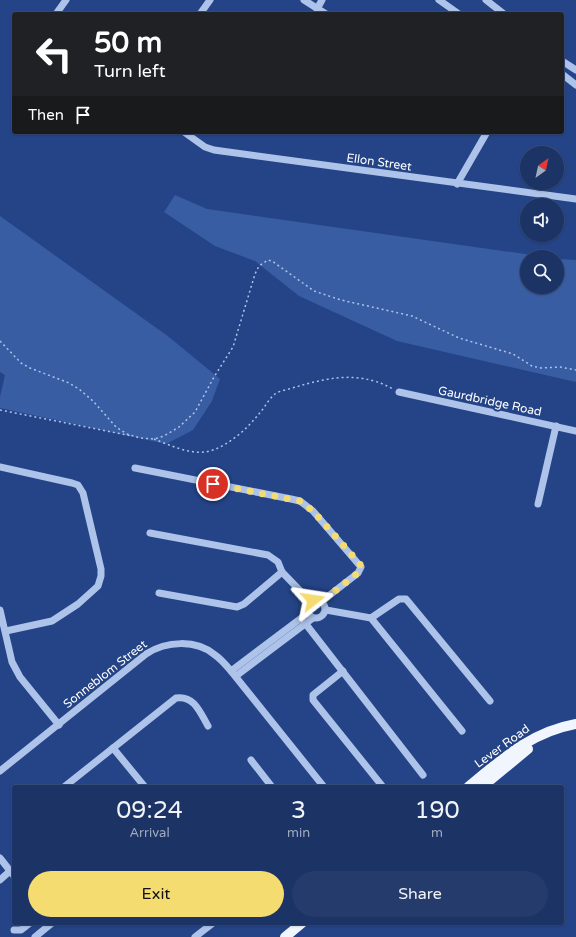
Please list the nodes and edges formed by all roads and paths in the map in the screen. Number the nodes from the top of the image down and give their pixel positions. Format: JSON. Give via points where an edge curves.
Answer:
{"nodes":[{"id":1,"x":66,"y":0,"type":"edge"},
{"id":2,"x":210,"y":0,"type":"edge"},
{"id":3,"x":304,"y":0,"type":"edge"},
{"id":4,"x":322,"y":0,"type":"edge"},
{"id":5,"x":439,"y":0,"type":"edge"},
{"id":6,"x":486,"y":0,"type":"edge"},
{"id":7,"x":317,"y":9,"type":"junction"},
{"id":8,"x":57,"y":12,"type":"edge"},
{"id":9,"x":201,"y":12,"type":"edge"},
{"id":10,"x":322,"y":12,"type":"edge"},
{"id":11,"x":456,"y":12,"type":"edge"},
{"id":12,"x":501,"y":12,"type":"edge"},
{"id":13,"x":564,"y":62,"type":"edge"},
{"id":14,"x":576,"y":70,"type":"edge"},
{"id":15,"x":564,"y":75,"type":"edge"},
{"id":16,"x":576,"y":84,"type":"edge"},
{"id":17,"x":187,"y":134,"type":"edge"},
{"id":18,"x":486,"y":134,"type":"edge"},
{"id":19,"x":457,"y":184,"type":"junction"},
{"id":20,"x":576,"y":199,"type":"edge"},
{"id":21,"x":0,"y":341,"type":"edge"},
{"id":22,"x":576,"y":370,"type":"edge"},
{"id":23,"x":399,"y":392,"type":"joint"},
{"id":24,"x":0,"y":410,"type":"edge"},
{"id":25,"x":556,"y":426,"type":"junction"},
{"id":26,"x":576,"y":431,"type":"edge"},
{"id":27,"x":140,"y":438,"type":"junction"},
{"id":28,"x":154,"y":439,"type":"junction"},
{"id":29,"x":0,"y":467,"type":"edge"},
{"id":30,"x":135,"y":468,"type":"dead end"},
{"id":31,"x":538,"y":504,"type":"dead end"},
{"id":32,"x":150,"y":533,"type":"dead end"},
{"id":33,"x":282,"y":572,"type":"junction"},
{"id":34,"x":158,"y":593,"type":"dead end"},
{"id":35,"x":310,"y":601,"type":"junction"},
{"id":36,"x":322,"y":601,"type":"junction"},
{"id":37,"x":0,"y":610,"type":"edge"},
{"id":38,"x":326,"y":610,"type":"junction"},
{"id":39,"x":311,"y":616,"type":"junction"},
{"id":40,"x":371,"y":618,"type":"junction"},
{"id":41,"x":305,"y":623,"type":"junction"},
{"id":42,"x":6,"y":631,"type":"junction"},
{"id":43,"x":261,"y":653,"type":"junction"},
{"id":44,"x":343,"y":671,"type":"junction"},
{"id":45,"x":233,"y":673,"type":"junction"},
{"id":46,"x":490,"y":701,"type":"dead end"},
{"id":47,"x":576,"y":724,"type":"edge"},
{"id":48,"x":59,"y":725,"type":"junction"},
{"id":49,"x":208,"y":726,"type":"dead end"},
{"id":50,"x":576,"y":730,"type":"edge"},
{"id":51,"x":462,"y":731,"type":"dead end"},
{"id":52,"x":113,"y":748,"type":"junction"},
{"id":53,"x":251,"y":760,"type":"dead end"},
{"id":54,"x":0,"y":771,"type":"edge"},
{"id":55,"x":423,"y":775,"type":"dead end"},
{"id":56,"x":67,"y":785,"type":"edge"},
{"id":57,"x":143,"y":785,"type":"edge"},
{"id":58,"x":270,"y":785,"type":"edge"},
{"id":59,"x":322,"y":785,"type":"edge"},
{"id":60,"x":381,"y":785,"type":"edge"},
{"id":61,"x":470,"y":785,"type":"edge"},
{"id":62,"x":484,"y":785,"type":"edge"},
{"id":63,"x":0,"y":858,"type":"edge"},
{"id":64,"x":12,"y":873,"type":"edge"},
{"id":65,"x":0,"y":880,"type":"edge"},
{"id":66,"x":27,"y":925,"type":"edge"},
{"id":67,"x":50,"y":925,"type":"edge"},
{"id":68,"x":210,"y":925,"type":"edge"},
{"id":69,"x":290,"y":925,"type":"edge"},
{"id":70,"x":300,"y":925,"type":"edge"},
{"id":71,"x":14,"y":930,"type":"dead end"},
{"id":72,"x":35,"y":937,"type":"edge"},
{"id":73,"x":195,"y":937,"type":"edge"},
{"id":74,"x":276,"y":937,"type":"edge"},
{"id":75,"x":285,"y":937,"type":"edge"}],
"edges":[{"from":1,"to":8,"type":"street"},
{"from":2,"to":9,"type":"street"},
{"from":3,"to":7,"type":"street"},
{"from":4,"to":7,"type":"street"},
{"from":5,"to":11,"type":"street"},
{"from":6,"to":12,"type":"street"},
{"from":7,"to":10,"type":"street"},
{"from":13,"to":14,"type":"street"},
{"from":15,"to":16,"type":"street"},
{"from":17,"to":19,"type":"street","name":"Ellon Street","via":[[214,150]]},
{"from":18,"to":19,"type":"street"},
{"from":19,"to":20,"type":"street","name":"Ellon Street"},
{"from":21,"to":27,"type":"path","via":[[21,363],[69,382],[93,401],[116,427]]},
{"from":22,"to":28,"type":"path","via":[[532,366],[513,354],[459,338],[412,316],[341,300],[314,291],[268,260],[259,266],[255,274],[233,347],[195,412],[179,427]]},
{"from":23,"to":25,"type":"street","name":"Gaurdbridge Road"},
{"from":23,"to":28,"type":"path","via":[[367,379],[331,377],[278,392],[237,435],[205,452],[192,451]]},
{"from":24,"to":27,"type":"path"},
{"from":25,"to":26,"type":"street","name":"Gaurdbridge Road"},
{"from":25,"to":31,"type":"street"},
{"from":27,"to":28,"type":"path"},
{"from":29,"to":42,"type":"street","via":[[66,481],[78,486],[83,493],[101,576],[94,591],[63,615],[52,621]]},
{"from":30,"to":36,"type":"street","via":[[305,504],[361,567],[358,573]]},
{"from":32,"to":33,"type":"street","via":[[264,553],[274,558]]},
{"from":33,"to":34,"type":"street","via":[[237,607]]},
{"from":33,"to":35,"type":"street"},
{"from":35,"to":36,"type":"street"},
{"from":35,"to":39,"type":"street","via":[[307,607]]},
{"from":36,"to":38,"type":"street"},
{"from":37,"to":42,"type":"street"},
{"from":38,"to":39,"type":"street","via":[[320,618]]},
{"from":38,"to":40,"type":"street"},
{"from":39,"to":41,"type":"street"},
{"from":39,"to":43,"type":"street"},
{"from":40,"to":46,"type":"street","via":[[399,599],[406,599]]},
{"from":40,"to":51,"type":"street"},
{"from":41,"to":43,"type":"street"},
{"from":41,"to":44,"type":"street"},
{"from":42,"to":48,"type":"street","via":[[16,670]]},
{"from":43,"to":45,"type":"street"},
{"from":44,"to":55,"type":"street"},
{"from":44,"to":60,"type":"street","via":[[313,695],[313,700]]},
{"from":45,"to":48,"type":"street","name":"Sonneblom Street","via":[[206,649],[188,644],[166,645],[146,654]]},
{"from":45,"to":59,"type":"street","name":"Sonneblom Street"},
{"from":47,"to":61,"type":"main road","name":"Lever Road","via":[[536,736],[507,755]]},
{"from":48,"to":54,"type":"street","name":"Sonneblom Street"},
{"from":49,"to":52,"type":"street","via":[[191,700],[176,698]]},
{"from":50,"to":62,"type":"main road","name":"Lever Road","via":[[550,736],[538,742]]},
{"from":52,"to":56,"type":"street"},
{"from":52,"to":57,"type":"street"},
{"from":53,"to":58,"type":"street"},
{"from":63,"to":64,"type":"street"},
{"from":64,"to":65,"type":"street"},
{"from":66,"to":71,"type":"street","via":[[21,930]]},
{"from":67,"to":72,"type":"street"},
{"from":68,"to":73,"type":"street"},
{"from":69,"to":74,"type":"main road"},
{"from":70,"to":75,"type":"main road"}]}
